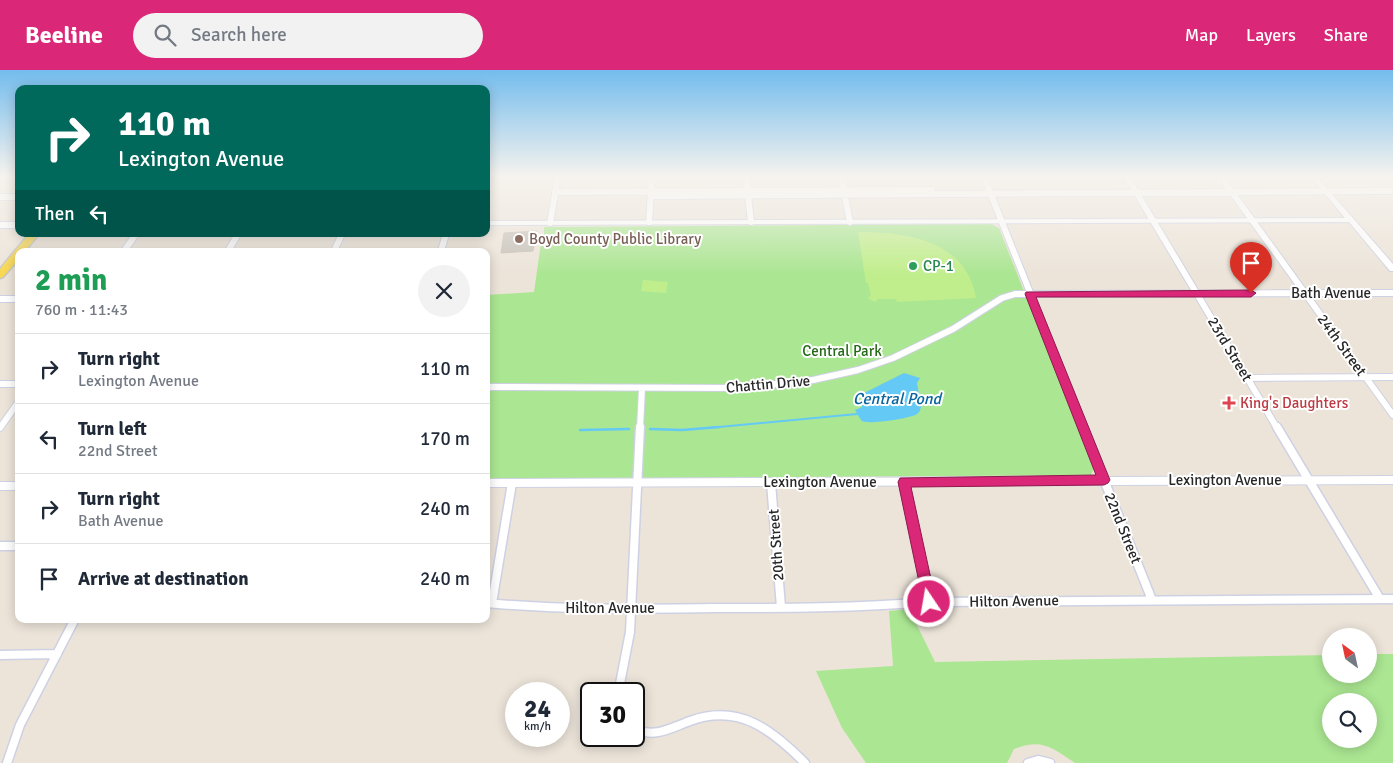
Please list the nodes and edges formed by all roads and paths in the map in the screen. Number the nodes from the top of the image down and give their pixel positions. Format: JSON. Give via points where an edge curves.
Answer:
{"nodes":[{"id":1,"x":553,"y":209,"type":"edge"},
{"id":2,"x":650,"y":209,"type":"edge"},
{"id":3,"x":750,"y":209,"type":"edge"},
{"id":4,"x":847,"y":209,"type":"edge"},
{"id":5,"x":997,"y":209,"type":"edge"},
{"id":6,"x":1147,"y":209,"type":"edge"},
{"id":7,"x":1244,"y":209,"type":"edge"},
{"id":8,"x":1343,"y":209,"type":"edge"},
{"id":9,"x":1252,"y":220,"type":"junction"},
{"id":10,"x":1352,"y":220,"type":"junction"},
{"id":11,"x":1154,"y":221,"type":"junction"},
{"id":12,"x":650,"y":222,"type":"junction"},
{"id":13,"x":751,"y":222,"type":"junction"},
{"id":14,"x":850,"y":222,"type":"junction"},
{"id":15,"x":1001,"y":222,"type":"junction"},
{"id":16,"x":490,"y":223,"type":"edge"},
{"id":17,"x":550,"y":223,"type":"junction"},
{"id":18,"x":0,"y":225,"type":"edge"},
{"id":19,"x":15,"y":225,"type":"edge"},
{"id":20,"x":32,"y":237,"type":"edge"},
{"id":21,"x":134,"y":237,"type":"edge"},
{"id":22,"x":236,"y":237,"type":"edge"},
{"id":23,"x":22,"y":248,"type":"edge"},
{"id":24,"x":126,"y":248,"type":"edge"},
{"id":25,"x":230,"y":248,"type":"edge"},
{"id":26,"x":15,"y":257,"type":"edge"},
{"id":27,"x":1393,"y":269,"type":"edge"},
{"id":28,"x":0,"y":275,"type":"edge"},
{"id":29,"x":1196,"y":293,"type":"junction"},
{"id":30,"x":1305,"y":293,"type":"junction"},
{"id":31,"x":1393,"y":293,"type":"edge"},
{"id":32,"x":1030,"y":294,"type":"junction"},
{"id":33,"x":15,"y":298,"type":"edge"},
{"id":34,"x":0,"y":299,"type":"edge"},
{"id":35,"x":1393,"y":377,"type":"edge"},
{"id":36,"x":1247,"y":378,"type":"junction"},
{"id":37,"x":1366,"y":378,"type":"junction"},
{"id":38,"x":0,"y":384,"type":"edge"},
{"id":39,"x":15,"y":384,"type":"edge"},
{"id":40,"x":490,"y":386,"type":"edge"},
{"id":41,"x":642,"y":388,"type":"junction"},
{"id":42,"x":15,"y":407,"type":"edge"},
{"id":43,"x":1393,"y":415,"type":"edge"},
{"id":44,"x":0,"y":428,"type":"edge"},
{"id":45,"x":1104,"y":480,"type":"junction"},
{"id":46,"x":1308,"y":480,"type":"junction"},
{"id":47,"x":1393,"y":480,"type":"edge"},
{"id":48,"x":904,"y":482,"type":"junction"},
{"id":49,"x":490,"y":483,"type":"edge"},
{"id":50,"x":512,"y":483,"type":"junction"},
{"id":51,"x":638,"y":483,"type":"junction"},
{"id":52,"x":771,"y":483,"type":"junction"},
{"id":53,"x":0,"y":486,"type":"edge"},
{"id":54,"x":15,"y":486,"type":"edge"},
{"id":55,"x":0,"y":546,"type":"edge"},
{"id":56,"x":15,"y":546,"type":"edge"},
{"id":57,"x":490,"y":598,"type":"edge"},
{"id":58,"x":1380,"y":599,"type":"junction"},
{"id":59,"x":1393,"y":599,"type":"edge"},
{"id":60,"x":1152,"y":600,"type":"junction"},
{"id":61,"x":929,"y":602,"type":"junction"},
{"id":62,"x":490,"y":603,"type":"edge"},
{"id":63,"x":781,"y":607,"type":"junction"},
{"id":64,"x":631,"y":609,"type":"junction"},
{"id":65,"x":73,"y":623,"type":"edge"},
{"id":66,"x":57,"y":654,"type":"junction"},
{"id":67,"x":0,"y":655,"type":"edge"},
{"id":68,"x":620,"y":682,"type":"edge"},
{"id":69,"x":645,"y":733,"type":"edge"},
{"id":70,"x":7,"y":763,"type":"edge"},
{"id":71,"x":805,"y":763,"type":"edge"},
{"id":72,"x":1028,"y":763,"type":"edge"},
{"id":73,"x":1050,"y":763,"type":"edge"}],
"edges":[{"from":1,"to":17,"type":"street"},
{"from":2,"to":12,"type":"street"},
{"from":3,"to":13,"type":"street"},
{"from":4,"to":14,"type":"street"},
{"from":5,"to":15,"type":"street","name":"22nd Street"},
{"from":6,"to":11,"type":"street","name":"23rd Street"},
{"from":7,"to":9,"type":"street","name":"24th Street"},
{"from":8,"to":10,"type":"street"},
{"from":9,"to":10,"type":"street"},
{"from":9,"to":11,"type":"street"},
{"from":9,"to":30,"type":"street","name":"24th Street"},
{"from":10,"to":27,"type":"street"},
{"from":11,"to":15,"type":"street"},
{"from":11,"to":29,"type":"street","name":"23rd Street"},
{"from":12,"to":13,"type":"street"},
{"from":12,"to":17,"type":"street"},
{"from":13,"to":14,"type":"street"},
{"from":14,"to":15,"type":"street"},
{"from":15,"to":32,"type":"street","name":"22nd Street"},
{"from":16,"to":17,"type":"street"},
{"from":18,"to":19,"type":"main road"},
{"from":20,"to":23,"type":"main road"},
{"from":21,"to":24,"type":"street"},
{"from":22,"to":25,"type":"street"},
{"from":26,"to":28,"type":"main road"},
{"from":29,"to":30,"type":"street","name":"Bath Avenue"},
{"from":29,"to":32,"type":"street","name":"Bath Avenue"},
{"from":29,"to":36,"type":"street","name":"23rd Street"},
{"from":30,"to":31,"type":"street","name":"Bath Avenue"},
{"from":30,"to":37,"type":"street","name":"24th Street"},
{"from":32,"to":41,"type":"street","name":"Chattin Drive","via":[[1006,296],[912,349],[844,374],[760,386]]},
{"from":32,"to":45,"type":"street","name":"22nd Street"},
{"from":33,"to":34,"type":"street"},
{"from":35,"to":37,"type":"street"},
{"from":36,"to":37,"type":"street"},
{"from":36,"to":46,"type":"street","name":"23rd Street"},
{"from":37,"to":43,"type":"street","name":"24th Street"},
{"from":38,"to":39,"type":"street"},
{"from":40,"to":41,"type":"street","name":"Chattin Drive"},
{"from":41,"to":51,"type":"street"},
{"from":42,"to":44,"type":"street"},
{"from":45,"to":46,"type":"street","name":"Lexington Avenue"},
{"from":45,"to":48,"type":"street","name":"Lexington Avenue"},
{"from":45,"to":60,"type":"street","name":"22nd Street"},
{"from":46,"to":47,"type":"street","name":"Lexington Avenue"},
{"from":46,"to":58,"type":"street","name":"23rd Street"},
{"from":48,"to":52,"type":"street","name":"Lexington Avenue"},
{"from":48,"to":61,"type":"street"},
{"from":49,"to":50,"type":"street","name":"Lexington Avenue"},
{"from":50,"to":51,"type":"street","name":"Lexington Avenue"},
{"from":50,"to":57,"type":"street"},
{"from":51,"to":52,"type":"street","name":"Lexington Avenue"},
{"from":51,"to":64,"type":"street"},
{"from":52,"to":63,"type":"street","name":"20th Street"},
{"from":53,"to":54,"type":"street"},
{"from":55,"to":56,"type":"street"},
{"from":58,"to":59,"type":"street","name":"Hilton Avenue"},
{"from":58,"to":60,"type":"street","name":"Hilton Avenue"},
{"from":60,"to":61,"type":"street","name":"Hilton Avenue"},
{"from":61,"to":63,"type":"street","name":"Hilton Avenue","via":[[870,607]]},
{"from":62,"to":64,"type":"street","name":"Hilton Avenue","via":[[536,608]]},
{"from":63,"to":64,"type":"street","name":"Hilton Avenue"},
{"from":64,"to":68,"type":"street"},
{"from":65,"to":66,"type":"street"},
{"from":66,"to":67,"type":"street"},
{"from":66,"to":70,"type":"street","via":[[20,726]]},
{"from":69,"to":71,"type":"street","via":[[661,733],[710,715],[741,716],[767,729]]},
{"from":72,"to":73,"type":"street","via":[[1038,760]]}]}
